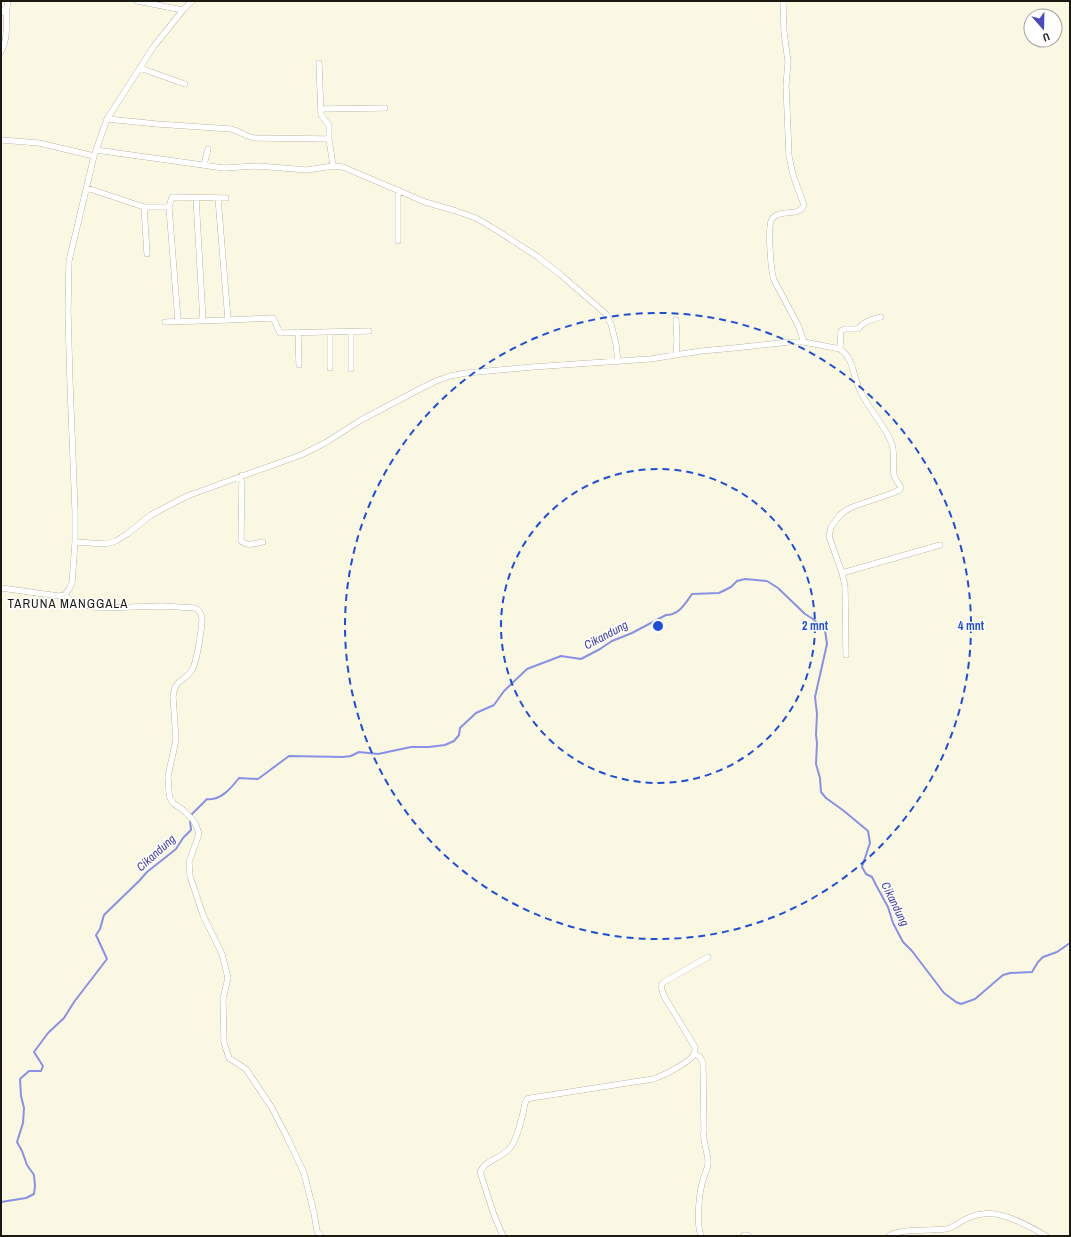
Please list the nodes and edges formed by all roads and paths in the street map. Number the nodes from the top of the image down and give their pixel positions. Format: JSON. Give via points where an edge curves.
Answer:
{"nodes":[{"id":1,"x":8,"y":1,"type":"edge"},
{"id":2,"x":137,"y":1,"type":"edge"},
{"id":3,"x":192,"y":1,"type":"edge"},
{"id":4,"x":783,"y":1,"type":"edge"},
{"id":5,"x":7,"y":8,"type":"junction"},
{"id":6,"x":183,"y":10,"type":"junction"},
{"id":7,"x":1,"y":13,"type":"edge"},
{"id":8,"x":1,"y":52,"type":"edge"},
{"id":9,"x":320,"y":63,"type":"dead end"},
{"id":10,"x":140,"y":68,"type":"junction"},
{"id":11,"x":185,"y":84,"type":"dead end"},
{"id":12,"x":385,"y":108,"type":"dead end"},
{"id":13,"x":321,"y":109,"type":"junction"},
{"id":14,"x":107,"y":119,"type":"junction"},
{"id":15,"x":329,"y":139,"type":"junction"},
{"id":16,"x":1,"y":140,"type":"edge"},
{"id":17,"x":208,"y":149,"type":"dead end"},
{"id":18,"x":95,"y":153,"type":"junction"},
{"id":19,"x":204,"y":164,"type":"junction"},
{"id":20,"x":333,"y":166,"type":"junction"},
{"id":21,"x":87,"y":188,"type":"junction"},
{"id":22,"x":398,"y":190,"type":"junction"},
{"id":23,"x":196,"y":198,"type":"junction"},
{"id":24,"x":218,"y":198,"type":"junction"},
{"id":25,"x":226,"y":198,"type":"dead end"},
{"id":26,"x":144,"y":207,"type":"junction"},
{"id":27,"x":169,"y":207,"type":"junction"},
{"id":28,"x":398,"y":241,"type":"dead end"},
{"id":29,"x":147,"y":254,"type":"dead end"},
{"id":30,"x":881,"y":316,"type":"dead end"},
{"id":31,"x":228,"y":320,"type":"junction"},
{"id":32,"x":676,"y":320,"type":"dead end"},
{"id":33,"x":178,"y":321,"type":"junction"},
{"id":34,"x":203,"y":321,"type":"junction"},
{"id":35,"x":165,"y":322,"type":"dead end"},
{"id":36,"x":369,"y":331,"type":"dead end"},
{"id":37,"x":298,"y":332,"type":"junction"},
{"id":38,"x":330,"y":332,"type":"junction"},
{"id":39,"x":351,"y":332,"type":"junction"},
{"id":40,"x":804,"y":342,"type":"junction"},
{"id":41,"x":840,"y":349,"type":"junction"},
{"id":42,"x":676,"y":355,"type":"junction"},
{"id":43,"x":618,"y":362,"type":"junction"},
{"id":44,"x":299,"y":365,"type":"dead end"},
{"id":45,"x":330,"y":368,"type":"dead end"},
{"id":46,"x":351,"y":369,"type":"dead end"},
{"id":47,"x":242,"y":475,"type":"junction"},
{"id":48,"x":75,"y":542,"type":"junction"},
{"id":49,"x":263,"y":542,"type":"dead end"},
{"id":50,"x":940,"y":545,"type":"dead end"},
{"id":51,"x":842,"y":573,"type":"junction"},
{"id":52,"x":1,"y":588,"type":"edge"},
{"id":53,"x":65,"y":594,"type":"junction"},
{"id":54,"x":846,"y":655,"type":"dead end"},
{"id":55,"x":708,"y":957,"type":"dead end"},
{"id":56,"x":694,"y":1053,"type":"junction"},
{"id":57,"x":320,"y":1236,"type":"edge"},
{"id":58,"x":503,"y":1236,"type":"edge"},
{"id":59,"x":701,"y":1236,"type":"edge"},
{"id":60,"x":743,"y":1236,"type":"edge"},
{"id":61,"x":749,"y":1236,"type":"edge"},
{"id":62,"x":889,"y":1236,"type":"edge"},
{"id":63,"x":1046,"y":1236,"type":"edge"}],
"edges":[{"from":1,"to":5,"type":"street"},
{"from":2,"to":6,"type":"street"},
{"from":3,"to":6,"type":"street"},
{"from":4,"to":40,"type":"street","via":[[788,62],[786,85],[789,156],[804,205],[799,211],[772,218],[769,230],[771,265],[772,276],[798,325]]},
{"from":5,"to":7,"type":"street"},
{"from":5,"to":8,"type":"street","via":[[6,34]]},
{"from":6,"to":10,"type":"street"},
{"from":9,"to":13,"type":"street"},
{"from":10,"to":11,"type":"street"},
{"from":10,"to":14,"type":"street"},
{"from":12,"to":13,"type":"street"},
{"from":13,"to":15,"type":"street","via":[[322,117],[329,125]]},
{"from":14,"to":15,"type":"street","via":[[231,129],[255,138]]},
{"from":14,"to":18,"type":"street"},
{"from":15,"to":20,"type":"street"},
{"from":16,"to":18,"type":"street","via":[[39,143]]},
{"from":17,"to":19,"type":"street"},
{"from":18,"to":19,"type":"street"},
{"from":18,"to":21,"type":"street"},
{"from":19,"to":20,"type":"street","via":[[224,168],[258,166],[307,170]]},
{"from":20,"to":22,"type":"street","via":[[343,166]]},
{"from":21,"to":26,"type":"street"},
{"from":21,"to":48,"type":"street","via":[[69,261],[68,311]]},
{"from":22,"to":28,"type":"street"},
{"from":22,"to":43,"type":"street","via":[[425,202],[476,218],[538,257],[609,319]]},
{"from":23,"to":24,"type":"street"},
{"from":23,"to":27,"type":"street","via":[[172,197]]},
{"from":23,"to":34,"type":"street"},
{"from":24,"to":25,"type":"street"},
{"from":24,"to":31,"type":"street"},
{"from":26,"to":27,"type":"street"},
{"from":26,"to":29,"type":"street"},
{"from":27,"to":33,"type":"street"},
{"from":30,"to":41,"type":"street","via":[[869,320],[858,328],[841,331]]},
{"from":31,"to":34,"type":"street"},
{"from":31,"to":37,"type":"street","via":[[273,318],[280,333]]},
{"from":32,"to":42,"type":"street"},
{"from":33,"to":34,"type":"street"},
{"from":33,"to":35,"type":"street"},
{"from":36,"to":39,"type":"street"},
{"from":37,"to":38,"type":"street"},
{"from":37,"to":44,"type":"street"},
{"from":38,"to":39,"type":"street"},
{"from":38,"to":45,"type":"street"},
{"from":39,"to":46,"type":"street"},
{"from":40,"to":41,"type":"street"},
{"from":40,"to":42,"type":"street"},
{"from":41,"to":51,"type":"street","via":[[848,357],[867,404],[888,435],[894,452],[894,478],[900,488],[893,493],[848,509],[831,526],[829,536]]},
{"from":42,"to":43,"type":"street"},
{"from":43,"to":47,"type":"street","via":[[532,367],[450,376],[361,420],[301,455]]},
{"from":47,"to":48,"type":"street","via":[[163,508],[116,541],[106,544]]},
{"from":47,"to":49,"type":"street","via":[[242,541],[248,545]]},
{"from":48,"to":53,"type":"street","via":[[72,583]]},
{"from":50,"to":51,"type":"street"},
{"from":51,"to":54,"type":"street"},
{"from":52,"to":53,"type":"street","via":[[59,596]]},
{"from":53,"to":57,"type":"street","via":[[77,603],[99,608],[196,608],[202,617],[195,665],[174,689],[176,740],[168,776],[169,792],[173,803],[193,820],[199,834],[189,862],[190,876],[203,915],[222,954],[228,978],[223,999],[226,1050],[229,1058],[246,1069],[272,1108],[288,1139],[304,1173]]},
{"from":55,"to":56,"type":"street","via":[[661,985],[664,996],[695,1047]]},
{"from":56,"to":58,"type":"street","via":[[693,1057],[679,1066],[653,1079],[528,1100],[514,1143],[509,1150],[482,1166],[480,1172]]},
{"from":56,"to":59,"type":"street","via":[[703,1063],[703,1140],[708,1163],[698,1206]]},
{"from":60,"to":61,"type":"street"},
{"from":62,"to":63,"type":"street","via":[[955,1226],[984,1213],[998,1214],[1027,1225]]}]}
